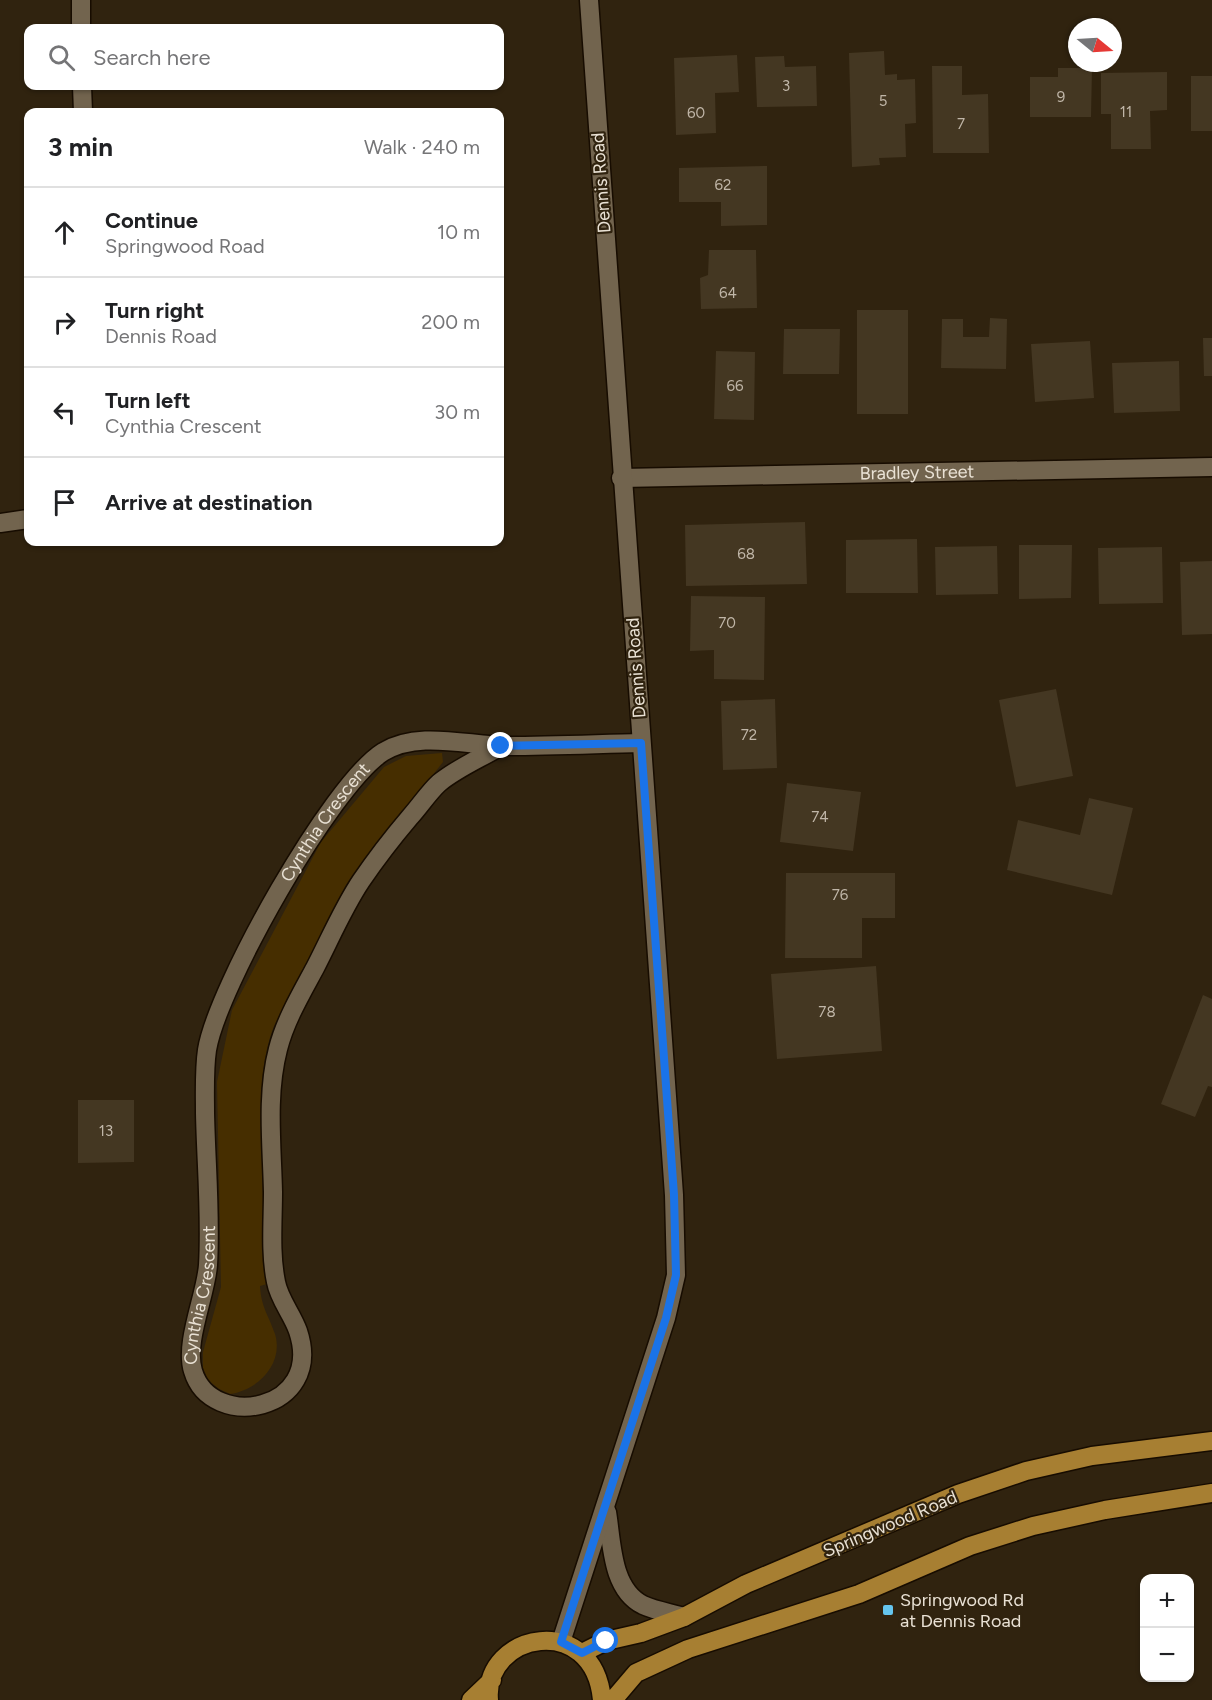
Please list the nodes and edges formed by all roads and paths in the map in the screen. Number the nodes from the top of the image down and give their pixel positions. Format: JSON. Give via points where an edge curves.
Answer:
{"nodes":[{"id":1,"x":81,"y":0,"type":"edge"},
{"id":2,"x":589,"y":0,"type":"edge"},
{"id":3,"x":81,"y":24,"type":"edge"},
{"id":4,"x":82,"y":90,"type":"edge"},
{"id":5,"x":82,"y":108,"type":"edge"},
{"id":6,"x":1212,"y":467,"type":"edge"},
{"id":7,"x":621,"y":478,"type":"junction"},
{"id":8,"x":24,"y":520,"type":"edge"},
{"id":9,"x":0,"y":523,"type":"edge"},
{"id":10,"x":641,"y":743,"type":"junction"},
{"id":11,"x":501,"y":746,"type":"junction"},
{"id":12,"x":1212,"y":1441,"type":"edge"},
{"id":13,"x":1212,"y":1493,"type":"edge"},
{"id":14,"x":607,"y":1507,"type":"junction"},
{"id":15,"x":684,"y":1617,"type":"junction"},
{"id":16,"x":561,"y":1642,"type":"junction"},
{"id":17,"x":582,"y":1653,"type":"junction"},
{"id":18,"x":492,"y":1680,"type":"junction"},
{"id":19,"x":471,"y":1700,"type":"edge"},
{"id":20,"x":489,"y":1700,"type":"edge"},
{"id":21,"x":602,"y":1700,"type":"edge"},
{"id":22,"x":613,"y":1700,"type":"edge"}],
"edges":[{"from":1,"to":3,"type":"street"},
{"from":2,"to":7,"type":"street","name":"Dennis Road"},
{"from":4,"to":5,"type":"street"},
{"from":6,"to":7,"type":"street","name":"Bradley Street"},
{"from":7,"to":10,"type":"street","name":"Dennis Road"},
{"from":8,"to":9,"type":"street"},
{"from":10,"to":11,"type":"street","name":"Cynthia Crescent"},
{"from":10,"to":14,"type":"street","name":"Dennis Road","via":[[674,1195],[676,1275]]},
{"from":11,"to":11,"type":"street","name":"Cynthia Crescent","via":[[439,783],[395,835],[359,883],[291,1013],[278,1048],[271,1087],[273,1250],[276,1284],[302,1344],[301,1368],[278,1399],[258,1407],[227,1404],[203,1389],[192,1370],[192,1347],[207,1286],[207,1050],[220,1007],[316,828],[382,753],[400,744],[444,740]]},
{"from":12,"to":15,"type":"main road","name":"Springwood Road","via":[[1092,1456],[1026,1471],[958,1494],[746,1584]]},
{"from":13,"to":22,"type":"main road","via":[[1105,1510],[1033,1526],[970,1546],[859,1594],[688,1649],[636,1673]]},
{"from":14,"to":15,"type":"street","via":[[623,1589],[642,1605]]},
{"from":14,"to":16,"type":"street","name":"Dennis Road"},
{"from":15,"to":17,"type":"main road","name":"Springwood Road","via":[[606,1641]]},
{"from":16,"to":17,"type":"main road"},
{"from":16,"to":18,"type":"main road","via":[[544,1640],[512,1652]]},
{"from":17,"to":21,"type":"main road","via":[[597,1674]]},
{"from":18,"to":19,"type":"main road"},
{"from":18,"to":20,"type":"main road"}]}
